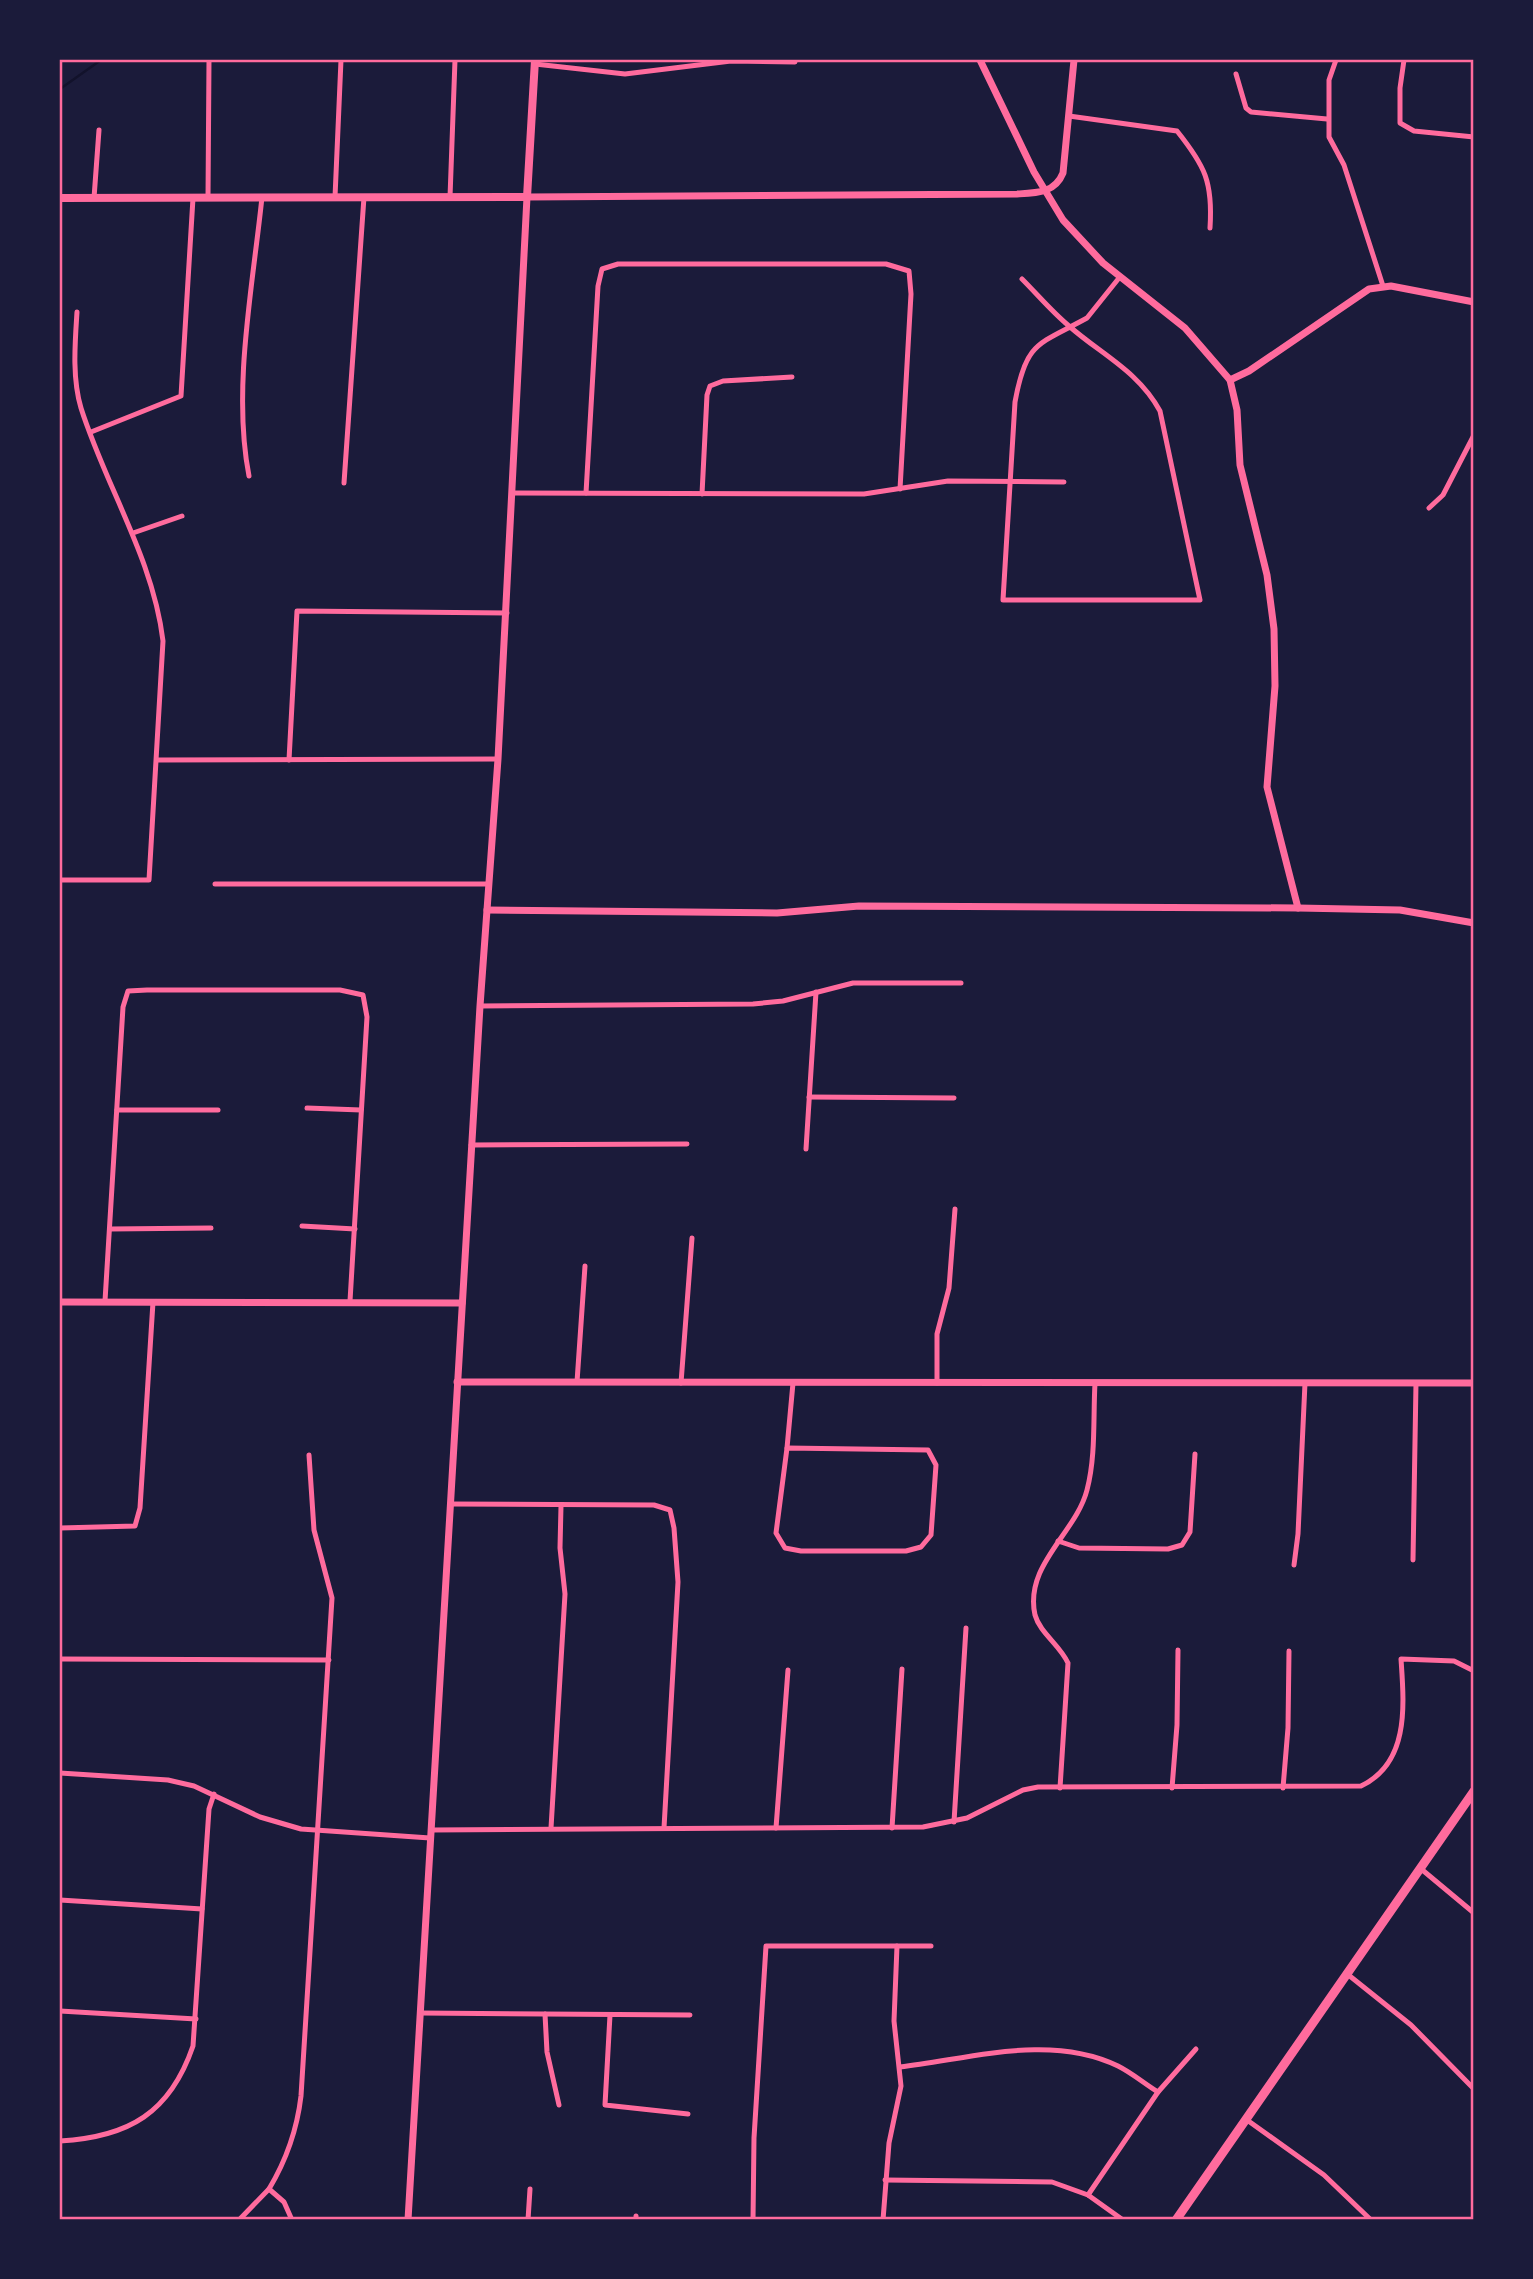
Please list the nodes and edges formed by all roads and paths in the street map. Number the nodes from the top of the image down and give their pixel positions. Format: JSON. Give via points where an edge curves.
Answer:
{"nodes":[{"id":1,"x":209,"y":60,"type":"edge"},
{"id":2,"x":341,"y":60,"type":"edge"},
{"id":3,"x":455,"y":60,"type":"edge"},
{"id":4,"x":980,"y":60,"type":"edge"},
{"id":5,"x":1074,"y":60,"type":"edge"},
{"id":6,"x":1336,"y":60,"type":"edge"},
{"id":7,"x":1404,"y":60,"type":"edge"},
{"id":8,"x":535,"y":62,"type":"edge"},
{"id":9,"x":795,"y":62,"type":"dead end"},
{"id":10,"x":1236,"y":74,"type":"dead end"},
{"id":11,"x":1069,"y":116,"type":"junction"},
{"id":12,"x":1327,"y":119,"type":"junction"},
{"id":13,"x":99,"y":130,"type":"dead end"},
{"id":14,"x":1474,"y":137,"type":"edge"},
{"id":15,"x":1045,"y":191,"type":"junction"},
{"id":16,"x":208,"y":197,"type":"junction"},
{"id":17,"x":262,"y":197,"type":"junction"},
{"id":18,"x":335,"y":197,"type":"junction"},
{"id":19,"x":364,"y":197,"type":"junction"},
{"id":20,"x":450,"y":197,"type":"junction"},
{"id":21,"x":527,"y":197,"type":"junction"},
{"id":22,"x":60,"y":198,"type":"edge"},
{"id":23,"x":94,"y":198,"type":"junction"},
{"id":24,"x":193,"y":198,"type":"junction"},
{"id":25,"x":1210,"y":228,"type":"dead end"},
{"id":26,"x":1119,"y":278,"type":"junction"},
{"id":27,"x":1022,"y":279,"type":"dead end"},
{"id":28,"x":1383,"y":286,"type":"junction"},
{"id":29,"x":1474,"y":302,"type":"edge"},
{"id":30,"x":77,"y":312,"type":"dead end"},
{"id":31,"x":1069,"y":326,"type":"junction"},
{"id":32,"x":792,"y":377,"type":"dead end"},
{"id":33,"x":1230,"y":380,"type":"junction"},
{"id":34,"x":92,"y":432,"type":"junction"},
{"id":35,"x":1474,"y":435,"type":"edge"},
{"id":36,"x":249,"y":476,"type":"dead end"},
{"id":37,"x":1010,"y":482,"type":"junction"},
{"id":38,"x":1064,"y":482,"type":"dead end"},
{"id":39,"x":344,"y":483,"type":"dead end"},
{"id":40,"x":900,"y":489,"type":"junction"},
{"id":41,"x":513,"y":493,"type":"junction"},
{"id":42,"x":586,"y":493,"type":"junction"},
{"id":43,"x":702,"y":494,"type":"junction"},
{"id":44,"x":1429,"y":508,"type":"dead end"},
{"id":45,"x":182,"y":516,"type":"dead end"},
{"id":46,"x":133,"y":533,"type":"junction"},
{"id":47,"x":507,"y":613,"type":"junction"},
{"id":48,"x":158,"y":760,"type":"junction"},
{"id":49,"x":289,"y":760,"type":"junction"},
{"id":50,"x":498,"y":760,"type":"junction"},
{"id":51,"x":60,"y":880,"type":"edge"},
{"id":52,"x":215,"y":884,"type":"dead end"},
{"id":53,"x":489,"y":884,"type":"junction"},
{"id":54,"x":1298,"y":908,"type":"junction"},
{"id":55,"x":487,"y":910,"type":"junction"},
{"id":56,"x":1474,"y":923,"type":"edge"},
{"id":57,"x":961,"y":983,"type":"dead end"},
{"id":58,"x":817,"y":992,"type":"junction"},
{"id":59,"x":480,"y":1006,"type":"junction"},
{"id":60,"x":809,"y":1097,"type":"junction"},
{"id":61,"x":954,"y":1098,"type":"dead end"},
{"id":62,"x":307,"y":1108,"type":"dead end"},
{"id":63,"x":117,"y":1110,"type":"junction"},
{"id":64,"x":218,"y":1110,"type":"dead end"},
{"id":65,"x":361,"y":1110,"type":"junction"},
{"id":66,"x":687,"y":1144,"type":"dead end"},
{"id":67,"x":471,"y":1145,"type":"junction"},
{"id":68,"x":806,"y":1149,"type":"dead end"},
{"id":69,"x":955,"y":1209,"type":"dead end"},
{"id":70,"x":302,"y":1226,"type":"dead end"},
{"id":71,"x":211,"y":1227,"type":"dead end"},
{"id":72,"x":110,"y":1229,"type":"junction"},
{"id":73,"x":355,"y":1229,"type":"junction"},
{"id":74,"x":692,"y":1238,"type":"dead end"},
{"id":75,"x":585,"y":1266,"type":"dead end"},
{"id":76,"x":105,"y":1301,"type":"junction"},
{"id":77,"x":350,"y":1301,"type":"junction"},
{"id":78,"x":60,"y":1302,"type":"edge"},
{"id":79,"x":153,"y":1302,"type":"junction"},
{"id":80,"x":462,"y":1303,"type":"junction"},
{"id":81,"x":457,"y":1382,"type":"junction"},
{"id":82,"x":577,"y":1382,"type":"junction"},
{"id":83,"x":681,"y":1383,"type":"junction"},
{"id":84,"x":793,"y":1383,"type":"junction"},
{"id":85,"x":937,"y":1383,"type":"junction"},
{"id":86,"x":1095,"y":1383,"type":"junction"},
{"id":87,"x":1306,"y":1383,"type":"junction"},
{"id":88,"x":1416,"y":1383,"type":"junction"},
{"id":89,"x":1474,"y":1383,"type":"edge"},
{"id":90,"x":787,"y":1448,"type":"junction"},
{"id":91,"x":1195,"y":1454,"type":"dead end"},
{"id":92,"x":309,"y":1455,"type":"dead end"},
{"id":93,"x":450,"y":1504,"type":"junction"},
{"id":94,"x":561,"y":1506,"type":"junction"},
{"id":95,"x":60,"y":1528,"type":"edge"},
{"id":96,"x":1058,"y":1541,"type":"junction"},
{"id":97,"x":1413,"y":1560,"type":"dead end"},
{"id":98,"x":1294,"y":1565,"type":"dead end"},
{"id":99,"x":966,"y":1629,"type":"dead end"},
{"id":100,"x":1178,"y":1650,"type":"dead end"},
{"id":101,"x":1289,"y":1651,"type":"dead end"},
{"id":102,"x":60,"y":1659,"type":"edge"},
{"id":103,"x":329,"y":1660,"type":"junction"},
{"id":104,"x":902,"y":1669,"type":"dead end"},
{"id":105,"x":788,"y":1670,"type":"dead end"},
{"id":106,"x":1474,"y":1671,"type":"edge"},
{"id":107,"x":60,"y":1773,"type":"edge"},
{"id":108,"x":1060,"y":1788,"type":"junction"},
{"id":109,"x":1172,"y":1788,"type":"junction"},
{"id":110,"x":1283,"y":1788,"type":"junction"},
{"id":111,"x":1474,"y":1791,"type":"edge"},
{"id":112,"x":214,"y":1794,"type":"junction"},
{"id":113,"x":954,"y":1822,"type":"junction"},
{"id":114,"x":551,"y":1828,"type":"junction"},
{"id":115,"x":664,"y":1828,"type":"junction"},
{"id":116,"x":776,"y":1828,"type":"junction"},
{"id":117,"x":892,"y":1828,"type":"junction"},
{"id":118,"x":318,"y":1831,"type":"junction"},
{"id":119,"x":430,"y":1834,"type":"junction"},
{"id":120,"x":1420,"y":1868,"type":"junction"},
{"id":121,"x":60,"y":1900,"type":"edge"},
{"id":122,"x":202,"y":1909,"type":"junction"},
{"id":123,"x":1474,"y":1913,"type":"edge"},
{"id":124,"x":897,"y":1946,"type":"junction"},
{"id":125,"x":931,"y":1946,"type":"dead end"},
{"id":126,"x":1346,"y":1973,"type":"junction"},
{"id":127,"x":60,"y":2011,"type":"edge"},
{"id":128,"x":420,"y":2013,"type":"junction"},
{"id":129,"x":545,"y":2014,"type":"junction"},
{"id":130,"x":610,"y":2015,"type":"junction"},
{"id":131,"x":690,"y":2015,"type":"dead end"},
{"id":132,"x":196,"y":2019,"type":"junction"},
{"id":133,"x":1196,"y":2049,"type":"dead end"},
{"id":134,"x":900,"y":2067,"type":"junction"},
{"id":135,"x":1474,"y":2089,"type":"edge"},
{"id":136,"x":1158,"y":2092,"type":"junction"},
{"id":137,"x":559,"y":2105,"type":"dead end"},
{"id":138,"x":688,"y":2114,"type":"dead end"},
{"id":139,"x":1247,"y":2120,"type":"junction"},
{"id":140,"x":60,"y":2141,"type":"edge"},
{"id":141,"x":885,"y":2180,"type":"junction"},
{"id":142,"x":269,"y":2189,"type":"junction"},
{"id":143,"x":530,"y":2189,"type":"dead end"},
{"id":144,"x":1088,"y":2195,"type":"junction"},
{"id":145,"x":239,"y":2220,"type":"edge"},
{"id":146,"x":292,"y":2220,"type":"edge"},
{"id":147,"x":408,"y":2220,"type":"edge"},
{"id":148,"x":528,"y":2220,"type":"edge"},
{"id":149,"x":753,"y":2220,"type":"edge"},
{"id":150,"x":883,"y":2220,"type":"edge"},
{"id":151,"x":1123,"y":2220,"type":"edge"},
{"id":152,"x":1176,"y":2220,"type":"edge"},
{"id":153,"x":1371,"y":2220,"type":"edge"}],
"edges":[{"from":1,"to":16,"type":"street"},
{"from":2,"to":18,"type":"street"},
{"from":3,"to":20,"type":"street"},
{"from":4,"to":15,"type":"street"},
{"from":5,"to":11,"type":"street"},
{"from":6,"to":12,"type":"street","via":[[1329,80]]},
{"from":7,"to":14,"type":"street","via":[[1399,123],[1414,131]]},
{"from":8,"to":9,"type":"street","via":[[625,74],[731,61]]},
{"from":8,"to":21,"type":"main road"},
{"from":10,"to":12,"type":"street","via":[[1251,112]]},
{"from":11,"to":15,"type":"street","via":[[1063,173],[1055,187]]},
{"from":11,"to":25,"type":"street","via":[[1177,131],[1202,161],[1212,200]]},
{"from":12,"to":28,"type":"street","via":[[1329,137],[1344,165]]},
{"from":13,"to":23,"type":"street"},
{"from":15,"to":21,"type":"street"},
{"from":15,"to":26,"type":"street","via":[[1081,242]]},
{"from":16,"to":17,"type":"main road"},
{"from":16,"to":24,"type":"main road"},
{"from":17,"to":18,"type":"main road"},
{"from":17,"to":36,"type":"street","via":[[252,268],[242,438]]},
{"from":18,"to":19,"type":"main road"},
{"from":19,"to":20,"type":"main road"},
{"from":19,"to":39,"type":"street"},
{"from":20,"to":21,"type":"main road"},
{"from":21,"to":41,"type":"street"},
{"from":22,"to":23,"type":"main road"},
{"from":23,"to":24,"type":"main road"},
{"from":24,"to":34,"type":"street","via":[[181,397]]},
{"from":26,"to":31,"type":"street","via":[[1094,311]]},
{"from":26,"to":33,"type":"street","via":[[1185,328]]},
{"from":27,"to":31,"type":"street"},
{"from":28,"to":29,"type":"street"},
{"from":28,"to":33,"type":"street","via":[[1356,296]]},
{"from":30,"to":34,"type":"street","via":[[76,383]]},
{"from":31,"to":37,"type":"street","via":[[1040,342],[1020,376]]},
{"from":31,"to":37,"type":"street","via":[[1124,366],[1160,411],[1200,600],[1003,600]]},
{"from":32,"to":43,"type":"street","via":[[723,381],[710,386]]},
{"from":33,"to":54,"type":"street","via":[[1240,465],[1273,619],[1275,686],[1266,787]]},
{"from":34,"to":46,"type":"street"},
{"from":35,"to":44,"type":"street","via":[[1443,495]]},
{"from":37,"to":38,"type":"street"},
{"from":37,"to":40,"type":"street","via":[[948,481]]},
{"from":40,"to":42,"type":"street","via":[[909,271],[886,264],[618,264],[602,269]]},
{"from":40,"to":43,"type":"street","via":[[864,494]]},
{"from":41,"to":42,"type":"street"},
{"from":41,"to":47,"type":"street"},
{"from":42,"to":43,"type":"street"},
{"from":45,"to":46,"type":"street"},
{"from":46,"to":48,"type":"street","via":[[159,610],[163,641]]},
{"from":47,"to":49,"type":"street","via":[[297,611]]},
{"from":47,"to":50,"type":"street"},
{"from":48,"to":49,"type":"street"},
{"from":48,"to":51,"type":"street","via":[[149,880]]},
{"from":49,"to":50,"type":"street"},
{"from":50,"to":53,"type":"street"},
{"from":52,"to":53,"type":"street"},
{"from":53,"to":55,"type":"street"},
{"from":54,"to":55,"type":"street","via":[[859,906],[778,913]]},
{"from":54,"to":56,"type":"street","via":[[1399,911]]},
{"from":55,"to":59,"type":"street"},
{"from":57,"to":58,"type":"street","via":[[879,981]]},
{"from":58,"to":59,"type":"street","via":[[753,1004]]},
{"from":58,"to":60,"type":"street"},
{"from":59,"to":67,"type":"street"},
{"from":60,"to":61,"type":"street"},
{"from":60,"to":68,"type":"street"},
{"from":62,"to":65,"type":"street"},
{"from":63,"to":64,"type":"street"},
{"from":63,"to":65,"type":"street","via":[[123,1007],[128,991],[340,990],[363,995],[367,1017]]},
{"from":63,"to":72,"type":"street"},
{"from":65,"to":73,"type":"street"},
{"from":66,"to":67,"type":"street"},
{"from":67,"to":80,"type":"street"},
{"from":69,"to":85,"type":"street","via":[[949,1288],[937,1334]]},
{"from":70,"to":73,"type":"street"},
{"from":71,"to":72,"type":"street"},
{"from":72,"to":76,"type":"street"},
{"from":73,"to":77,"type":"street"},
{"from":74,"to":83,"type":"street"},
{"from":75,"to":82,"type":"street"},
{"from":76,"to":78,"type":"street"},
{"from":76,"to":79,"type":"street"},
{"from":77,"to":79,"type":"street"},
{"from":77,"to":80,"type":"street"},
{"from":79,"to":95,"type":"street","via":[[141,1508],[135,1526]]},
{"from":80,"to":81,"type":"street"},
{"from":81,"to":82,"type":"street"},
{"from":81,"to":93,"type":"street"},
{"from":82,"to":83,"type":"street"},
{"from":83,"to":84,"type":"street"},
{"from":84,"to":85,"type":"street"},
{"from":84,"to":90,"type":"street"},
{"from":85,"to":86,"type":"street"},
{"from":86,"to":87,"type":"street"},
{"from":86,"to":96,"type":"street","via":[[1087,1489]]},
{"from":87,"to":88,"type":"street"},
{"from":87,"to":98,"type":"street"},
{"from":88,"to":89,"type":"street"},
{"from":88,"to":97,"type":"street"},
{"from":90,"to":90,"type":"street","via":[[776,1533],[785,1548],[906,1551],[921,1547],[931,1535],[936,1465],[928,1450]]},
{"from":91,"to":96,"type":"street","via":[[1190,1532],[1182,1545],[1168,1549],[1079,1548]]},
{"from":92,"to":103,"type":"street","via":[[314,1530],[332,1598]]},
{"from":93,"to":94,"type":"street"},
{"from":93,"to":119,"type":"street"},
{"from":94,"to":114,"type":"street","via":[[565,1594]]},
{"from":94,"to":115,"type":"street","via":[[670,1510],[678,1582]]},
{"from":96,"to":108,"type":"street","via":[[1039,1575],[1034,1605],[1036,1618],[1068,1662]]},
{"from":99,"to":113,"type":"street"},
{"from":100,"to":109,"type":"street"},
{"from":101,"to":110,"type":"street"},
{"from":102,"to":103,"type":"street"},
{"from":103,"to":118,"type":"street"},
{"from":104,"to":117,"type":"street"},
{"from":105,"to":116,"type":"street"},
{"from":106,"to":110,"type":"street","via":[[1454,1661],[1401,1659],[1405,1719],[1386,1765],[1371,1781],[1347,1788]]},
{"from":107,"to":112,"type":"street","via":[[168,1780]]},
{"from":108,"to":109,"type":"street"},
{"from":108,"to":113,"type":"street","via":[[1023,1790]]},
{"from":109,"to":110,"type":"street"},
{"from":111,"to":120,"type":"main road"},
{"from":112,"to":118,"type":"street","via":[[271,1821]]},
{"from":112,"to":122,"type":"street"},
{"from":113,"to":117,"type":"street"},
{"from":114,"to":115,"type":"street"},
{"from":114,"to":119,"type":"street"},
{"from":115,"to":116,"type":"street"},
{"from":116,"to":117,"type":"street"},
{"from":118,"to":119,"type":"street"},
{"from":118,"to":142,"type":"street","via":[[298,2122]]},
{"from":119,"to":128,"type":"street"},
{"from":120,"to":123,"type":"street"},
{"from":120,"to":126,"type":"main road"},
{"from":121,"to":122,"type":"street"},
{"from":122,"to":132,"type":"street"},
{"from":124,"to":125,"type":"street"},
{"from":124,"to":134,"type":"street","via":[[894,2021]]},
{"from":124,"to":149,"type":"street","via":[[766,1946]]},
{"from":126,"to":135,"type":"street","via":[[1410,2025]]},
{"from":126,"to":139,"type":"main road"},
{"from":127,"to":132,"type":"street"},
{"from":128,"to":129,"type":"street"},
{"from":128,"to":147,"type":"street"},
{"from":129,"to":130,"type":"street"},
{"from":129,"to":137,"type":"street","via":[[547,2052]]},
{"from":130,"to":131,"type":"street"},
{"from":130,"to":138,"type":"street","via":[[605,2105]]},
{"from":132,"to":140,"type":"street","via":[[184,2074],[165,2102],[116,2133]]},
{"from":133,"to":136,"type":"street"},
{"from":134,"to":136,"type":"street","via":[[996,2052],[1063,2052],[1118,2067]]},
{"from":134,"to":141,"type":"street","via":[[900,2100]]},
{"from":136,"to":144,"type":"street"},
{"from":139,"to":152,"type":"main road"},
{"from":139,"to":153,"type":"street","via":[[1324,2175]]},
{"from":141,"to":144,"type":"street","via":[[1041,2180]]},
{"from":141,"to":150,"type":"street"},
{"from":142,"to":145,"type":"street"},
{"from":142,"to":146,"type":"street","via":[[284,2202]]},
{"from":143,"to":148,"type":"street"},
{"from":144,"to":151,"type":"street"}]}
